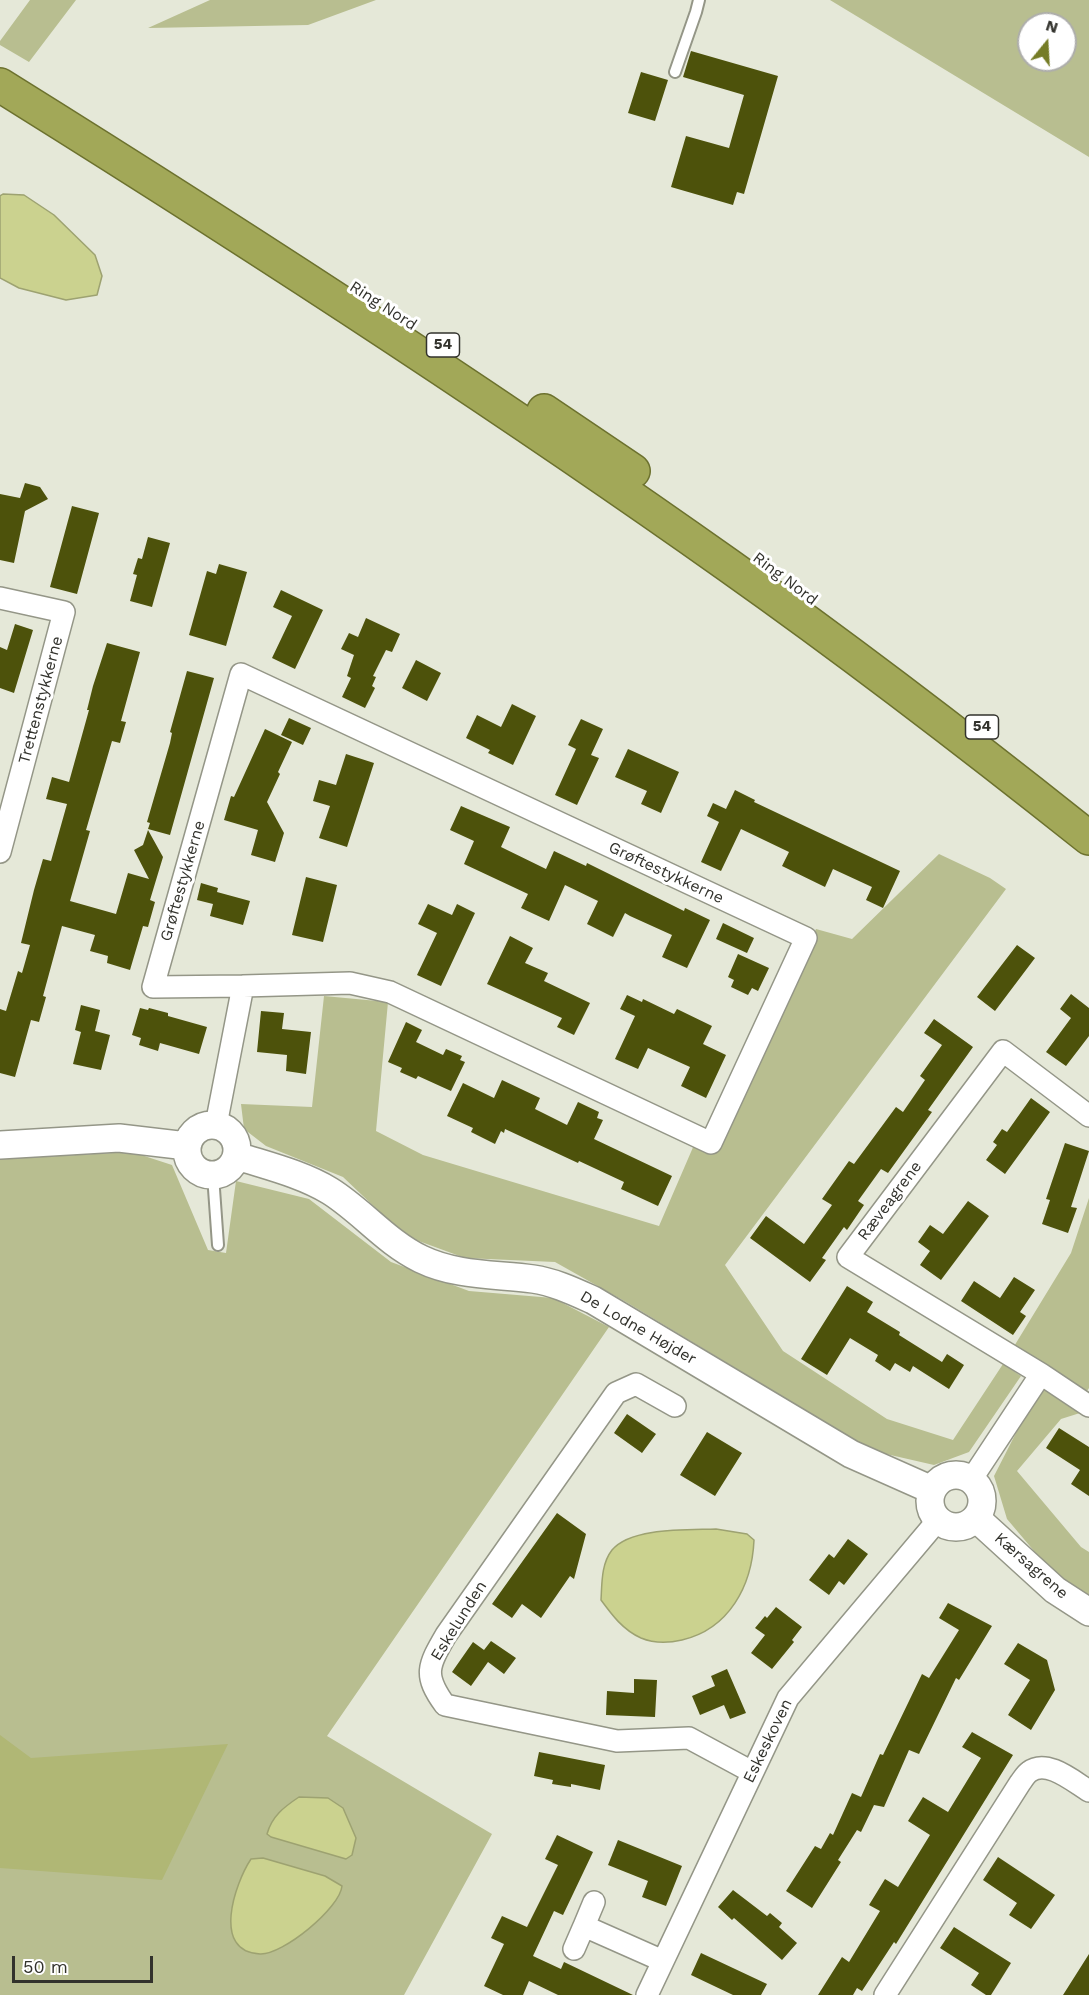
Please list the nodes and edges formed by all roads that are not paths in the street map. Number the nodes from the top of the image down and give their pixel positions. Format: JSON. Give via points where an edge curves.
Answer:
{"nodes":[{"id":1,"x":699,"y":0,"type":"edge"},
{"id":2,"x":0,"y":63,"type":"edge"},
{"id":3,"x":675,"y":72,"type":"dead end"},
{"id":4,"x":0,"y":86,"type":"edge"},
{"id":5,"x":0,"y":598,"type":"edge"},
{"id":6,"x":1089,"y":810,"type":"edge"},
{"id":7,"x":1089,"y":838,"type":"edge"},
{"id":8,"x":0,"y":852,"type":"edge"},
{"id":9,"x":243,"y":986,"type":"junction"},
{"id":10,"x":1089,"y":1116,"type":"edge"},
{"id":11,"x":216,"y":1125,"type":"junction"},
{"id":12,"x":0,"y":1144,"type":"edge"},
{"id":13,"x":188,"y":1146,"type":"junction"},
{"id":14,"x":237,"y":1156,"type":"junction"},
{"id":15,"x":213,"y":1175,"type":"junction"},
{"id":16,"x":218,"y":1245,"type":"dead end"},
{"id":17,"x":1041,"y":1374,"type":"junction"},
{"id":18,"x":675,"y":1406,"type":"dead end"},
{"id":19,"x":1089,"y":1406,"type":"edge"},
{"id":20,"x":971,"y":1480,"type":"junction"},
{"id":21,"x":932,"y":1490,"type":"junction"},
{"id":22,"x":976,"y":1518,"type":"junction"},
{"id":23,"x":938,"y":1520,"type":"junction"},
{"id":24,"x":1089,"y":1612,"type":"edge"},
{"id":25,"x":752,"y":1772,"type":"junction"},
{"id":26,"x":1089,"y":1791,"type":"edge"},
{"id":27,"x":594,"y":1902,"type":"dead end"},
{"id":28,"x":584,"y":1926,"type":"junction"},
{"id":29,"x":574,"y":1949,"type":"dead end"},
{"id":30,"x":663,"y":1961,"type":"junction"},
{"id":31,"x":647,"y":1995,"type":"edge"},
{"id":32,"x":885,"y":1995,"type":"edge"}],
"edges":[{"from":1,"to":3,"type":"lane"},
{"from":2,"to":6,"type":"highway","name":"Ring Nord","number":"54","via":[[200,187],[584,437],[743,548]]},
{"from":4,"to":7,"type":"highway","name":"Ring Nord","number":"54","via":[[190,203],[390,334],[738,572],[861,661]]},
{"from":5,"to":8,"type":"street","name":"Trettenstykkerne","via":[[64,612]]},
{"from":9,"to":9,"type":"street","name":"Grøftestykkerne","via":[[153,987],[241,674],[806,938],[711,1143],[390,992],[350,983]]},
{"from":9,"to":11,"type":"street"},
{"from":10,"to":17,"type":"street","name":"Ræveagrene","via":[[1003,1051],[848,1257]]},
{"from":11,"to":13,"type":"street","via":[[201,1127]]},
{"from":11,"to":14,"type":"street","via":[[231,1133]]},
{"from":12,"to":13,"type":"street","via":[[119,1138]]},
{"from":13,"to":15,"type":"street","via":[[193,1166]]},
{"from":14,"to":15,"type":"street","via":[[228,1170]]},
{"from":14,"to":21,"type":"street","name":"De Lodne Højder","via":[[331,1191],[422,1260],[467,1272],[534,1280],[593,1300],[850,1454]]},
{"from":15,"to":16,"type":"lane"},
{"from":17,"to":19,"type":"street","name":"Ræveagrene"},
{"from":17,"to":20,"type":"street"},
{"from":18,"to":25,"type":"street","name":"Eskelunden","via":[[636,1384],[616,1393],[446,1635],[430,1663],[432,1688],[445,1705],[617,1741],[689,1738]]},
{"from":20,"to":21,"type":"street","via":[[963,1476],[945,1478]]},
{"from":20,"to":22,"type":"street","via":[[981,1494]]},
{"from":21,"to":23,"type":"street","via":[[930,1506]]},
{"from":22,"to":23,"type":"street","via":[[962,1526],[945,1525]]},
{"from":22,"to":24,"type":"street","name":"Kærsagrene","via":[[1055,1590]]},
{"from":23,"to":25,"type":"street","name":"Eskeskoven","via":[[788,1698]]},
{"from":25,"to":30,"type":"street","name":"Eskeskoven"},
{"from":26,"to":32,"type":"street","via":[[1042,1767],[1030,1771]]},
{"from":27,"to":28,"type":"street"},
{"from":28,"to":29,"type":"street"},
{"from":28,"to":30,"type":"street"},
{"from":30,"to":31,"type":"street","name":"Eskeskoven"}]}
